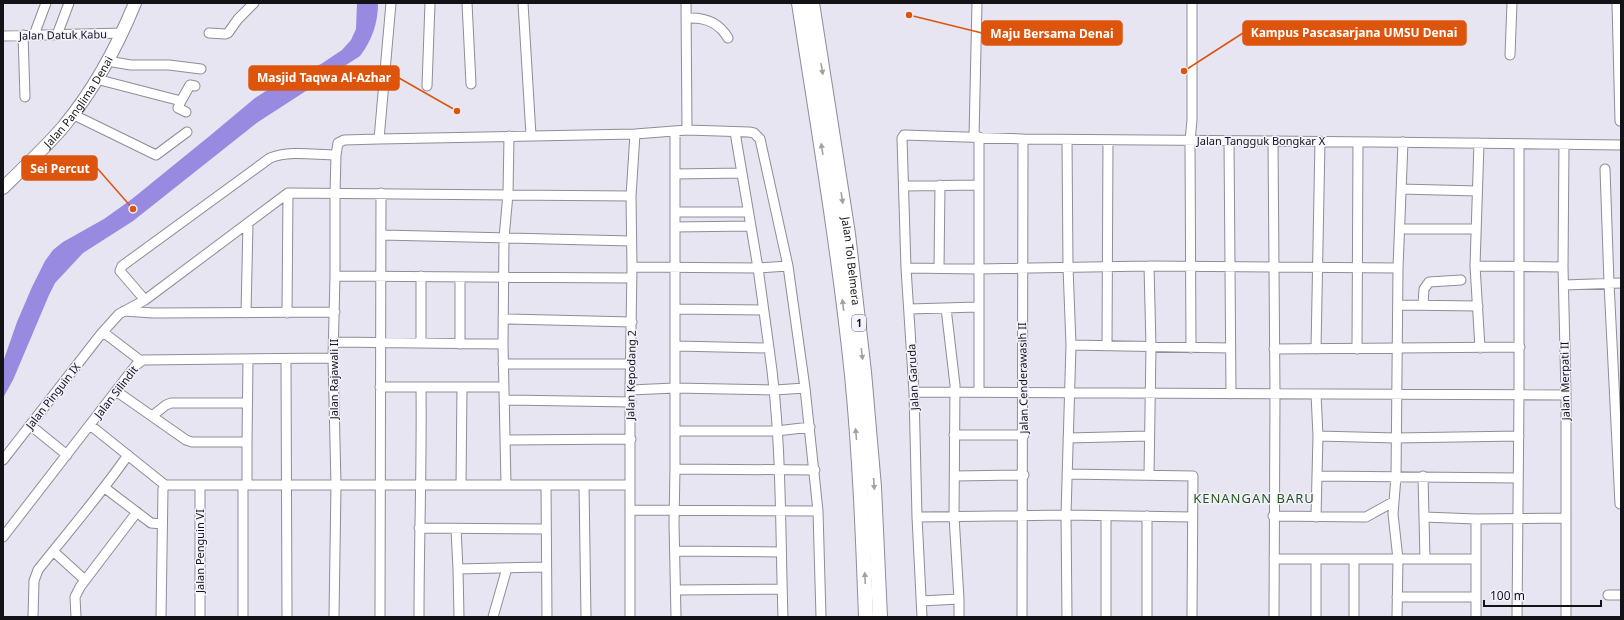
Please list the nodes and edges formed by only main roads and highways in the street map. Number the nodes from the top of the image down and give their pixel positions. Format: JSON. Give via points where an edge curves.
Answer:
{"nodes":[{"id":1,"x":135,"y":3,"type":"edge"},
{"id":2,"x":799,"y":3,"type":"edge"},
{"id":3,"x":812,"y":3,"type":"edge"},
{"id":4,"x":809,"y":31,"type":"junction"},
{"id":5,"x":3,"y":188,"type":"edge"},
{"id":6,"x":866,"y":617,"type":"edge"},
{"id":7,"x":880,"y":617,"type":"edge"}],
"edges":[{"from":1,"to":5,"type":"main road","name":"Jalan Panglima Denai","via":[[108,61],[72,114]]},
{"from":2,"to":4,"type":"highway","name":"Jalan Tol Belmera","number":"1"},
{"from":3,"to":4,"type":"highway","name":"Jalan Tol Belmera","number":"1"},
{"from":6,"to":4,"type":"highway","name":"Jalan Tol Belmera","number":"1","one_way":true,"via":[[861,489],[852,375]]},
{"from":4,"to":7,"type":"highway","name":"Jalan Tol Belmera","number":"1","one_way":true,"via":[[848,234],[874,487]]}]}
